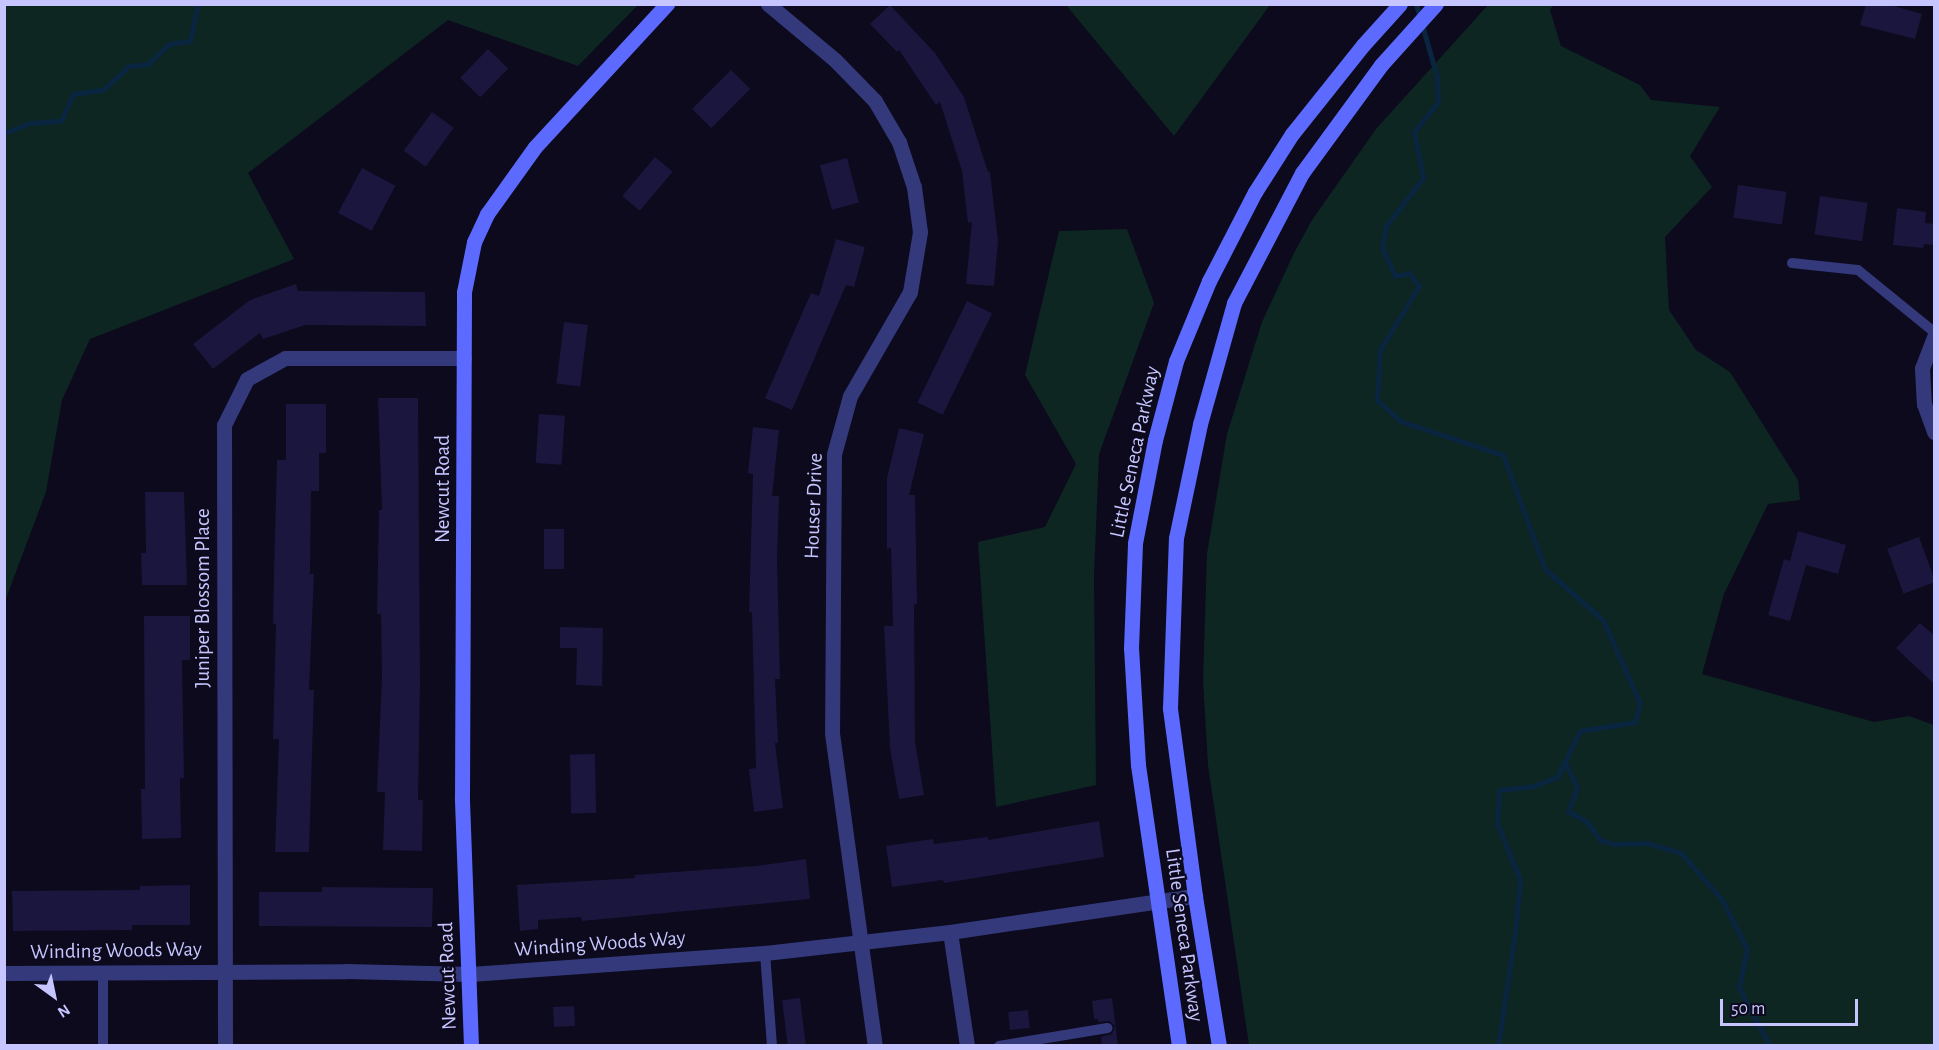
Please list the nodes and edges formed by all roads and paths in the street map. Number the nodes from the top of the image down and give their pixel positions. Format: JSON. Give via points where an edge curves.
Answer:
{"nodes":[{"id":1,"x":667,"y":4,"type":"edge"},
{"id":2,"x":768,"y":4,"type":"edge"},
{"id":3,"x":1400,"y":4,"type":"edge"},
{"id":4,"x":1436,"y":4,"type":"edge"},
{"id":5,"x":1792,"y":263,"type":"dead end"},
{"id":6,"x":1935,"y":332,"type":"edge"},
{"id":7,"x":1935,"y":337,"type":"edge"},
{"id":8,"x":464,"y":358,"type":"junction"},
{"id":9,"x":1935,"y":432,"type":"edge"},
{"id":10,"x":1195,"y":896,"type":"junction"},
{"id":11,"x":1157,"y":901,"type":"junction"},
{"id":12,"x":950,"y":932,"type":"junction"},
{"id":13,"x":860,"y":942,"type":"junction"},
{"id":14,"x":765,"y":953,"type":"junction"},
{"id":15,"x":225,"y":970,"type":"junction"},
{"id":16,"x":103,"y":972,"type":"junction"},
{"id":17,"x":4,"y":973,"type":"edge"},
{"id":18,"x":470,"y":974,"type":"junction"},
{"id":19,"x":1108,"y":1028,"type":"dead end"},
{"id":20,"x":103,"y":1046,"type":"edge"},
{"id":21,"x":225,"y":1046,"type":"edge"},
{"id":22,"x":471,"y":1046,"type":"edge"},
{"id":23,"x":772,"y":1046,"type":"edge"},
{"id":24,"x":875,"y":1046,"type":"edge"},
{"id":25,"x":968,"y":1046,"type":"edge"},
{"id":26,"x":999,"y":1046,"type":"edge"},
{"id":27,"x":1179,"y":1046,"type":"edge"},
{"id":28,"x":1219,"y":1046,"type":"edge"}],
"edges":[{"from":1,"to":8,"type":"main road","name":"Newcut Road","via":[[535,147],[487,213],[474,242],[464,292]]},
{"from":2,"to":13,"type":"street","name":"Houser Drive","via":[[835,60],[875,101],[899,142],[914,187],[920,232],[910,292],[850,396],[834,454],[832,733]]},
{"from":3,"to":11,"type":"main road","name":"Little Seneca Parkway","via":[[1293,134],[1255,192],[1209,281],[1176,361],[1155,440],[1136,543],[1131,648],[1138,765]]},
{"from":4,"to":10,"type":"main road","name":"Little Seneca Parkway","via":[[1381,65],[1302,173],[1234,303],[1200,424],[1176,538],[1170,708]]},
{"from":5,"to":6,"type":"lane","via":[[1858,270]]},
{"from":7,"to":9,"type":"street","via":[[1923,368],[1924,404]]},
{"from":8,"to":15,"type":"street","name":"Juniper Blossom Place","via":[[285,358],[247,380],[224,425]]},
{"from":8,"to":18,"type":"main road","name":"Newcut Road","via":[[462,796]]},
{"from":10,"to":11,"type":"street","name":"Winding Woods Way"},
{"from":10,"to":28,"type":"main road","name":"Little Seneca Parkway"},
{"from":11,"to":12,"type":"street","name":"Winding Woods Way"},
{"from":11,"to":27,"type":"main road","name":"Little Seneca Parkway"},
{"from":12,"to":13,"type":"street","name":"Winding Woods Way"},
{"from":12,"to":25,"type":"street"},
{"from":13,"to":14,"type":"street","name":"Winding Woods Way"},
{"from":13,"to":24,"type":"street","name":"Houser Drive"},
{"from":14,"to":18,"type":"street","name":"Winding Woods Way"},
{"from":14,"to":23,"type":"lane"},
{"from":15,"to":16,"type":"street","name":"Winding Woods Way"},
{"from":15,"to":18,"type":"street","name":"Winding Woods Way"},
{"from":15,"to":21,"type":"street","name":"Juniper Blossom Place"},
{"from":16,"to":17,"type":"street","name":"Winding Woods Way"},
{"from":16,"to":20,"type":"lane"},
{"from":18,"to":22,"type":"main road","name":"Newcut Road"},
{"from":19,"to":26,"type":"lane"}]}
